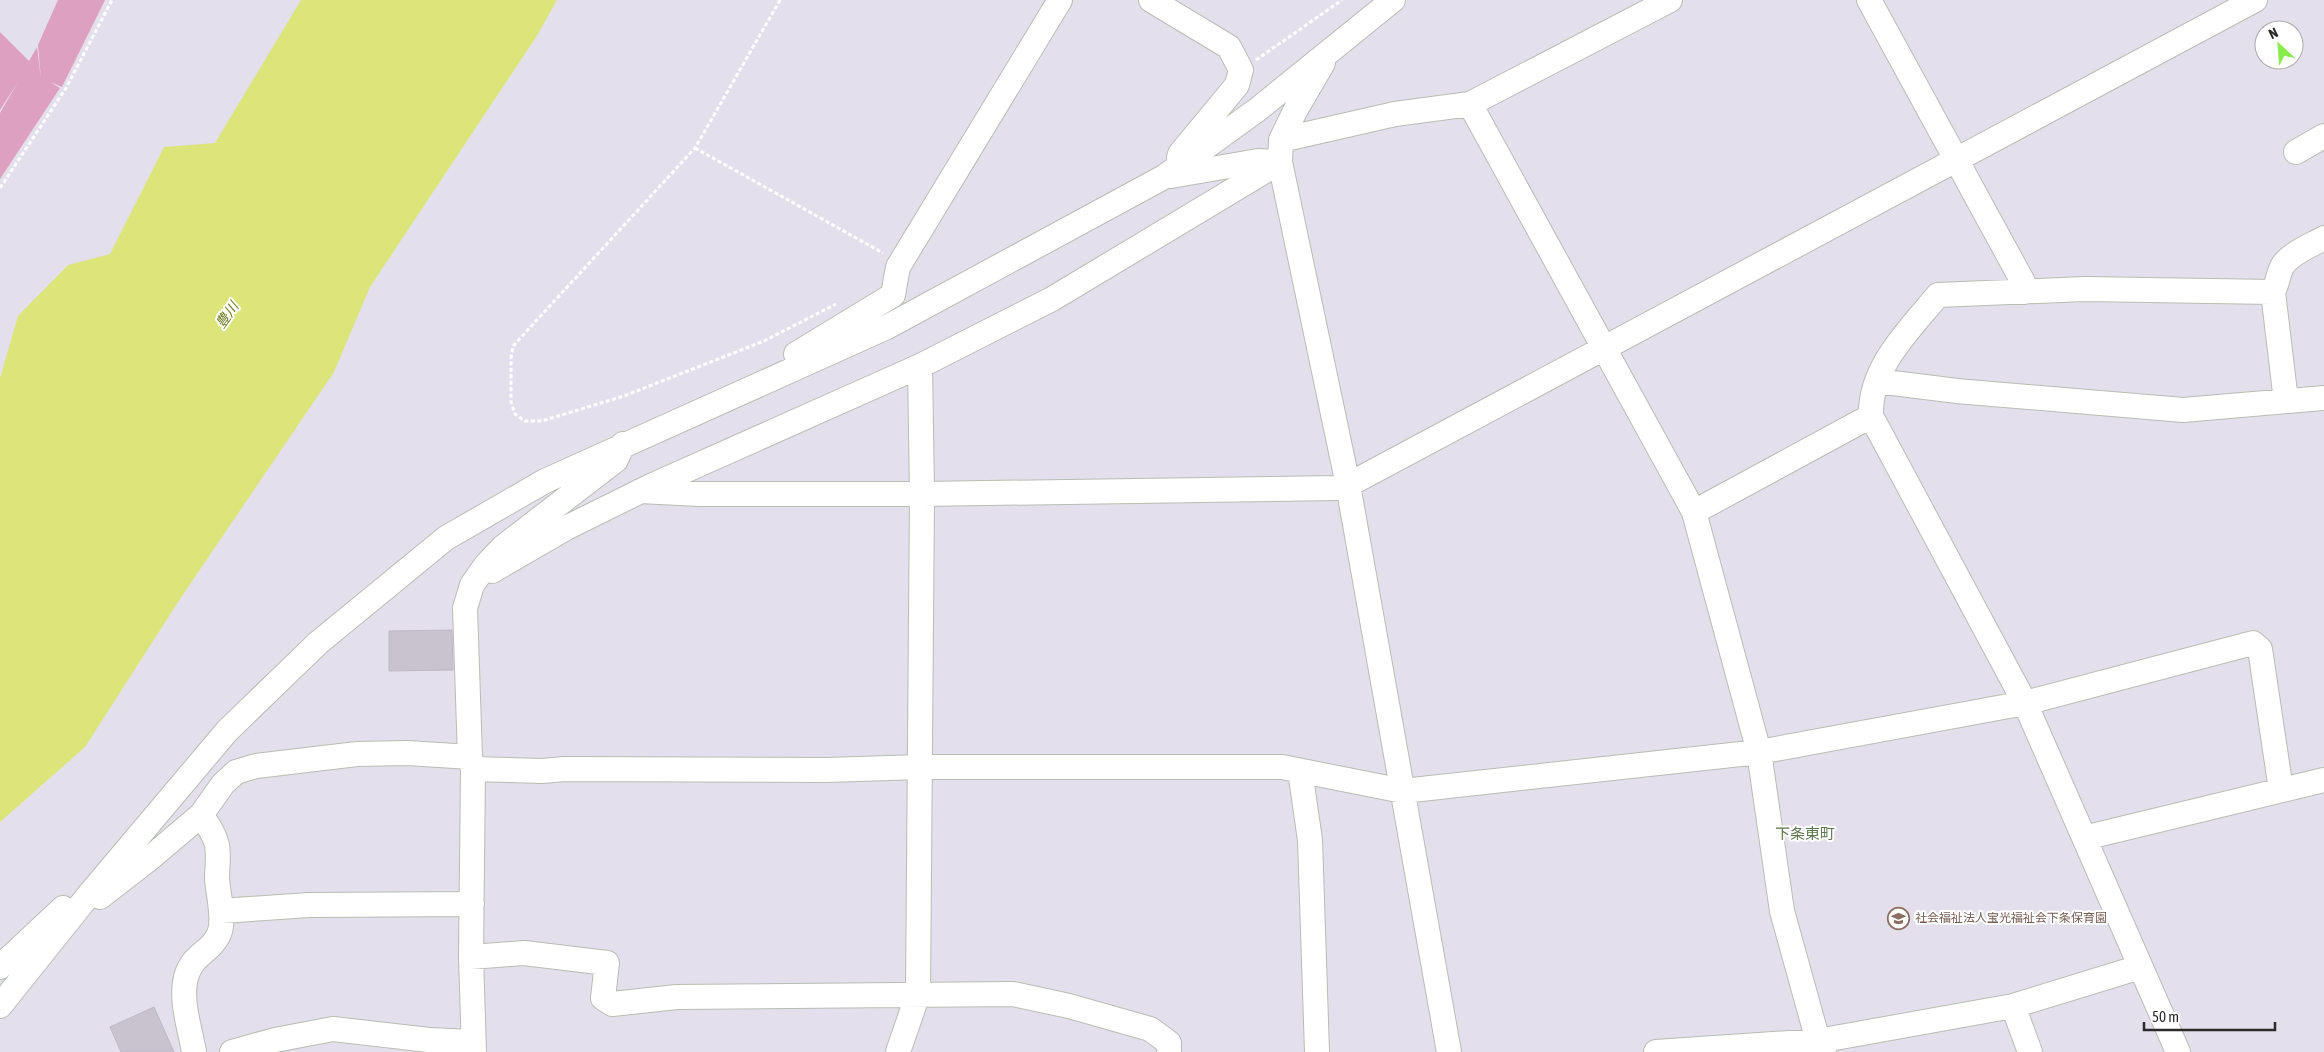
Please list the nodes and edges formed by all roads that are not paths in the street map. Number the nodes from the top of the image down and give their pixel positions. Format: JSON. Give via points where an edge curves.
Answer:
{"nodes":[{"id":1,"x":1060,"y":0,"type":"edge"},
{"id":2,"x":1151,"y":0,"type":"edge"},
{"id":3,"x":1393,"y":0,"type":"edge"},
{"id":4,"x":1670,"y":0,"type":"edge"},
{"id":5,"x":1869,"y":0,"type":"edge"},
{"id":6,"x":2255,"y":0,"type":"edge"},
{"id":7,"x":1330,"y":51,"type":"junction"},
{"id":8,"x":1470,"y":104,"type":"junction"},
{"id":9,"x":2324,"y":136,"type":"edge"},
{"id":10,"x":1280,"y":151,"type":"junction"},
{"id":11,"x":2296,"y":152,"type":"dead end"},
{"id":12,"x":1955,"y":159,"type":"junction"},
{"id":13,"x":1171,"y":172,"type":"junction"},
{"id":14,"x":2324,"y":238,"type":"edge"},
{"id":15,"x":2024,"y":292,"type":"junction"},
{"id":16,"x":2273,"y":292,"type":"junction"},
{"id":17,"x":1604,"y":348,"type":"junction"},
{"id":18,"x":920,"y":366,"type":"junction"},
{"id":19,"x":1877,"y":381,"type":"junction"},
{"id":20,"x":755,"y":385,"type":"junction"},
{"id":21,"x":2324,"y":398,"type":"edge"},
{"id":22,"x":2286,"y":401,"type":"junction"},
{"id":23,"x":1871,"y":416,"type":"junction"},
{"id":24,"x":623,"y":444,"type":"junction"},
{"id":25,"x":1348,"y":485,"type":"junction"},
{"id":26,"x":640,"y":491,"type":"junction"},
{"id":27,"x":922,"y":494,"type":"junction"},
{"id":28,"x":1694,"y":512,"type":"junction"},
{"id":29,"x":476,"y":580,"type":"junction"},
{"id":30,"x":2025,"y":703,"type":"junction"},
{"id":31,"x":1759,"y":752,"type":"junction"},
{"id":32,"x":471,"y":763,"type":"junction"},
{"id":33,"x":921,"y":767,"type":"junction"},
{"id":34,"x":1300,"y":771,"type":"junction"},
{"id":35,"x":2324,"y":780,"type":"edge"},
{"id":36,"x":1404,"y":790,"type":"junction"},
{"id":37,"x":2281,"y":790,"type":"junction"},
{"id":38,"x":201,"y":815,"type":"junction"},
{"id":39,"x":2084,"y":838,"type":"junction"},
{"id":40,"x":88,"y":896,"type":"junction"},
{"id":41,"x":472,"y":904,"type":"junction"},
{"id":42,"x":221,"y":911,"type":"junction"},
{"id":43,"x":471,"y":957,"type":"junction"},
{"id":44,"x":0,"y":967,"type":"edge"},
{"id":45,"x":2140,"y":968,"type":"junction"},
{"id":46,"x":918,"y":994,"type":"junction"},
{"id":47,"x":0,"y":1006,"type":"edge"},
{"id":48,"x":2013,"y":1006,"type":"junction"},
{"id":49,"x":1821,"y":1046,"type":"edge"},
{"id":50,"x":474,"y":1047,"type":"edge"},
{"id":51,"x":194,"y":1052,"type":"edge"},
{"id":52,"x":232,"y":1052,"type":"edge"},
{"id":53,"x":898,"y":1052,"type":"edge"},
{"id":54,"x":1168,"y":1052,"type":"edge"},
{"id":55,"x":1317,"y":1052,"type":"edge"},
{"id":56,"x":1449,"y":1052,"type":"edge"},
{"id":57,"x":1656,"y":1052,"type":"edge"},
{"id":58,"x":2030,"y":1052,"type":"edge"},
{"id":59,"x":2178,"y":1052,"type":"edge"}],
"edges":[{"from":1,"to":20,"type":"street","via":[[898,267],[893,294],[776,366]]},
{"from":2,"to":13,"type":"street","via":[[1229,47],[1241,70],[1238,86],[1180,154]]},
{"from":3,"to":7,"type":"street"},
{"from":4,"to":8,"type":"street"},
{"from":5,"to":12,"type":"street"},
{"from":6,"to":12,"type":"street"},
{"from":7,"to":10,"type":"street","via":[[1295,110]]},
{"from":7,"to":13,"type":"street","via":[[1257,110]]},
{"from":8,"to":10,"type":"street","via":[[1395,114]]},
{"from":8,"to":17,"type":"street"},
{"from":9,"to":11,"type":"street"},
{"from":10,"to":13,"type":"street","via":[[1258,161]]},
{"from":10,"to":18,"type":"street","via":[[1052,299]]},
{"from":10,"to":25,"type":"street"},
{"from":12,"to":15,"type":"street","via":[[2023,282]]},
{"from":12,"to":17,"type":"street"},
{"from":13,"to":20,"type":"street","via":[[887,327]]},
{"from":14,"to":16,"type":"street","via":[[2282,266],[2279,283]]},
{"from":15,"to":16,"type":"street","via":[[2086,289]]},
{"from":15,"to":19,"type":"street","via":[[1938,295],[1891,352]]},
{"from":16,"to":22,"type":"street"},
{"from":17,"to":25,"type":"street"},
{"from":17,"to":28,"type":"street"},
{"from":18,"to":26,"type":"street"},
{"from":18,"to":27,"type":"street"},
{"from":19,"to":22,"type":"street","via":[[1956,391],[2183,410]]},
{"from":19,"to":23,"type":"street","via":[[1870,407]]},
{"from":20,"to":24,"type":"street"},
{"from":21,"to":22,"type":"street"},
{"from":23,"to":28,"type":"street"},
{"from":23,"to":30,"type":"street"},
{"from":24,"to":29,"type":"street","via":[[616,460],[502,547]]},
{"from":24,"to":40,"type":"street","via":[[545,481],[446,538],[318,643],[227,731]]},
{"from":25,"to":27,"type":"street","via":[[1338,488]]},
{"from":25,"to":36,"type":"street"},
{"from":26,"to":27,"type":"street"},
{"from":26,"to":29,"type":"street","via":[[566,528]]},
{"from":27,"to":33,"type":"street"},
{"from":28,"to":31,"type":"street"},
{"from":29,"to":32,"type":"street","via":[[465,608]]},
{"from":30,"to":31,"type":"street"},
{"from":30,"to":37,"type":"street","via":[[2252,643],[2260,649]]},
{"from":30,"to":39,"type":"street"},
{"from":31,"to":36,"type":"street"},
{"from":31,"to":49,"type":"street","via":[[1782,911]]},
{"from":32,"to":33,"type":"street","via":[[816,770]]},
{"from":32,"to":38,"type":"street","via":[[408,753],[357,754],[256,766],[236,772],[223,784]]},
{"from":32,"to":41,"type":"street"},
{"from":33,"to":34,"type":"street","via":[[1282,767]]},
{"from":33,"to":46,"type":"street"},
{"from":34,"to":36,"type":"street"},
{"from":34,"to":55,"type":"street","via":[[1310,840]]},
{"from":35,"to":37,"type":"street"},
{"from":36,"to":56,"type":"street"},
{"from":37,"to":39,"type":"street"},
{"from":38,"to":40,"type":"street","via":[[99,898]]},
{"from":38,"to":42,"type":"street","via":[[217,846]]},
{"from":39,"to":45,"type":"street"},
{"from":40,"to":44,"type":"street","via":[[78,894]]},
{"from":40,"to":47,"type":"street"},
{"from":41,"to":42,"type":"street","via":[[308,905]]},
{"from":41,"to":43,"type":"street"},
{"from":42,"to":51,"type":"street","via":[[219,935],[192,961],[186,978],[185,995]]},
{"from":43,"to":46,"type":"street","via":[[524,953],[607,963],[603,998],[612,1004],[677,997]]},
{"from":43,"to":50,"type":"street"},
{"from":45,"to":48,"type":"street"},
{"from":45,"to":59,"type":"street"},
{"from":46,"to":53,"type":"street"},
{"from":46,"to":54,"type":"street","via":[[1013,994],[1069,1006],[1150,1029],[1170,1043]]},
{"from":48,"to":49,"type":"street"},
{"from":48,"to":58,"type":"street"},
{"from":49,"to":57,"type":"street"},
{"from":50,"to":52,"type":"street","via":[[333,1029]]}]}
